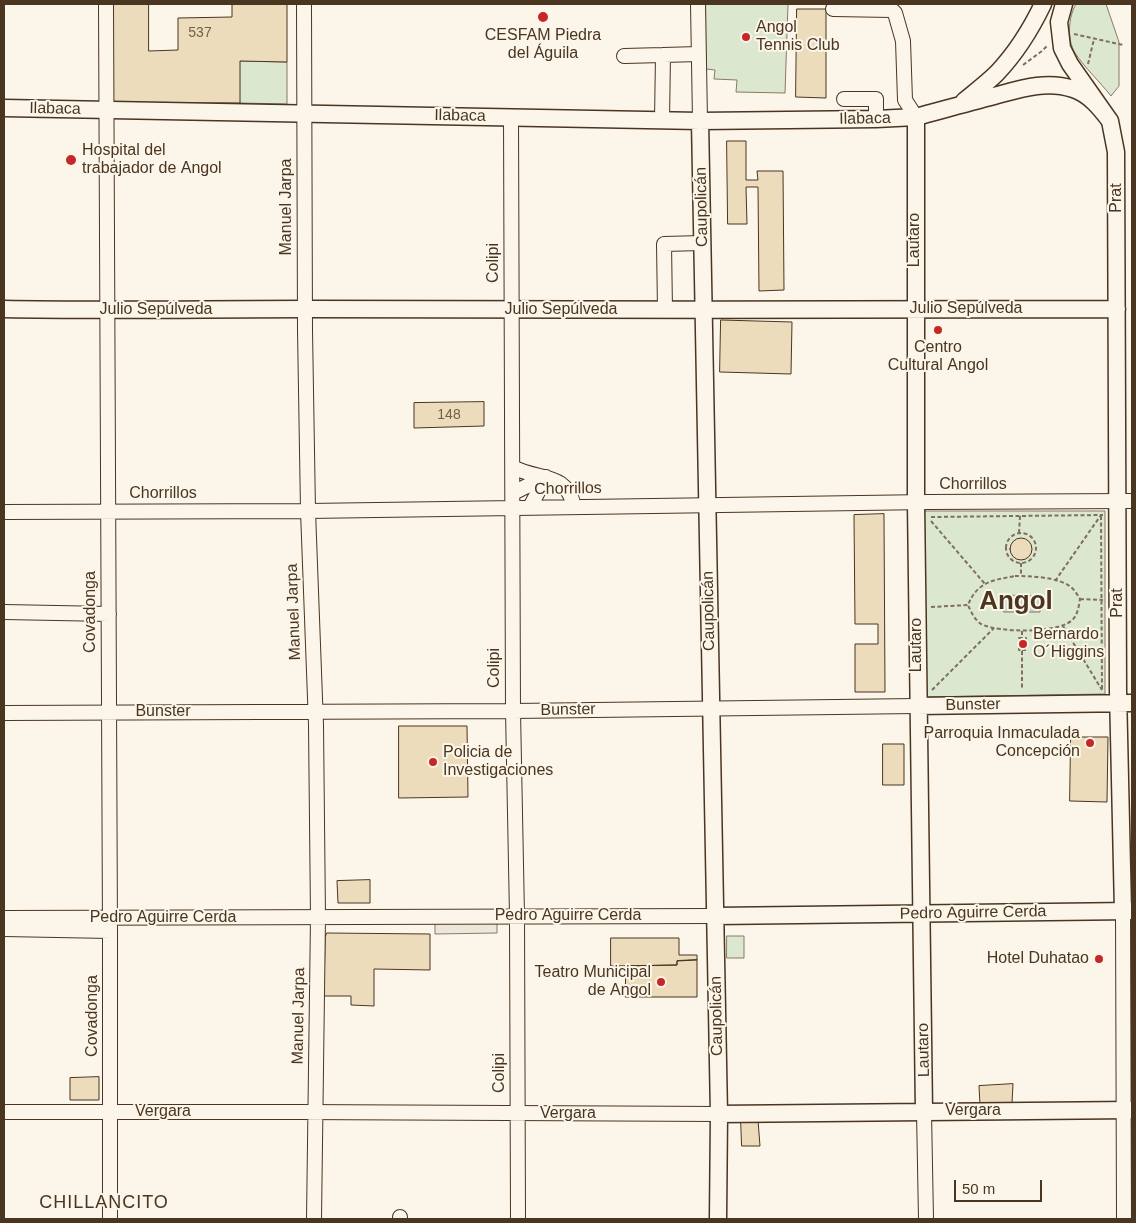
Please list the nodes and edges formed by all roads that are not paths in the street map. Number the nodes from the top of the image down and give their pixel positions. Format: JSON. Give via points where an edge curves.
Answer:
{"nodes":[{"id":1,"x":106,"y":4,"type":"edge"},
{"id":2,"x":304,"y":4,"type":"edge"},
{"id":3,"x":698,"y":4,"type":"edge"},
{"id":4,"x":1043,"y":4,"type":"edge"},
{"id":5,"x":1064,"y":4,"type":"edge"},
{"id":6,"x":833,"y":9,"type":"dead end"},
{"id":7,"x":700,"y":54,"type":"junction"},
{"id":8,"x":663,"y":55,"type":"junction"},
{"id":9,"x":624,"y":56,"type":"dead end"},
{"id":10,"x":844,"y":99,"type":"dead end"},
{"id":11,"x":960,"y":104,"type":"junction"},
{"id":12,"x":4,"y":108,"type":"edge"},
{"id":13,"x":106,"y":110,"type":"junction"},
{"id":14,"x":304,"y":114,"type":"junction"},
{"id":15,"x":511,"y":117,"type":"junction"},
{"id":16,"x":916,"y":118,"type":"junction"},
{"id":17,"x":876,"y":119,"type":"junction"},
{"id":18,"x":662,"y":120,"type":"junction"},
{"id":19,"x":700,"y":121,"type":"junction"},
{"id":20,"x":1110,"y":121,"type":"junction"},
{"id":21,"x":702,"y":243,"type":"junction"},
{"id":22,"x":4,"y":309,"type":"edge"},
{"id":23,"x":305,"y":309,"type":"junction"},
{"id":24,"x":914,"y":309,"type":"junction"},
{"id":25,"x":1118,"y":309,"type":"junction"},
{"id":26,"x":665,"y":310,"type":"junction"},
{"id":27,"x":704,"y":310,"type":"junction"},
{"id":28,"x":106,"y":311,"type":"junction"},
{"id":29,"x":512,"y":311,"type":"junction"},
{"id":30,"x":513,"y":467,"type":"junction"},
{"id":31,"x":546,"y":477,"type":"junction"},
{"id":32,"x":513,"y":493,"type":"junction"},
{"id":33,"x":916,"y":502,"type":"junction"},
{"id":34,"x":1118,"y":504,"type":"edge"},
{"id":35,"x":707,"y":506,"type":"junction"},
{"id":36,"x":530,"y":507,"type":"junction"},
{"id":37,"x":574,"y":507,"type":"junction"},
{"id":38,"x":512,"y":508,"type":"junction"},
{"id":39,"x":308,"y":511,"type":"junction"},
{"id":40,"x":4,"y":512,"type":"edge"},
{"id":41,"x":108,"y":512,"type":"junction"},
{"id":42,"x":4,"y":612,"type":"edge"},
{"id":43,"x":109,"y":614,"type":"junction"},
{"id":44,"x":1114,"y":700,"type":"edge"},
{"id":45,"x":917,"y":706,"type":"junction"},
{"id":46,"x":711,"y":708,"type":"junction"},
{"id":47,"x":513,"y":711,"type":"junction"},
{"id":48,"x":109,"y":712,"type":"junction"},
{"id":49,"x":315,"y":712,"type":"junction"},
{"id":50,"x":4,"y":713,"type":"edge"},
{"id":51,"x":1128,"y":911,"type":"edge"},
{"id":52,"x":922,"y":914,"type":"junction"},
{"id":53,"x":517,"y":916,"type":"junction"},
{"id":54,"x":715,"y":916,"type":"junction"},
{"id":55,"x":4,"y":918,"type":"edge"},
{"id":56,"x":318,"y":918,"type":"junction"},
{"id":57,"x":110,"y":924,"type":"junction"},
{"id":58,"x":4,"y":929,"type":"edge"},
{"id":59,"x":1128,"y":1110,"type":"edge"},
{"id":60,"x":4,"y":1112,"type":"edge"},
{"id":61,"x":315,"y":1112,"type":"junction"},
{"id":62,"x":924,"y":1112,"type":"junction"},
{"id":63,"x":110,"y":1113,"type":"junction"},
{"id":64,"x":518,"y":1114,"type":"junction"},
{"id":65,"x":719,"y":1114,"type":"junction"},
{"id":66,"x":110,"y":1219,"type":"edge"},
{"id":67,"x":314,"y":1219,"type":"edge"},
{"id":68,"x":518,"y":1219,"type":"edge"},
{"id":69,"x":718,"y":1219,"type":"edge"},
{"id":70,"x":926,"y":1219,"type":"edge"},
{"id":71,"x":1124,"y":1219,"type":"edge"}],
"edges":[{"from":1,"to":13,"type":"street","name":"Covadonga"},
{"from":2,"to":14,"type":"street","name":"Manuel Jarpa"},
{"from":3,"to":7,"type":"street","name":"Caupolicán"},
{"from":4,"to":11,"type":"main road","via":[[1010,58]]},
{"from":5,"to":20,"type":"main road","name":"Prat","via":[[1059,32],[1066,56]]},
{"from":6,"to":16,"type":"street","via":[[892,10],[895,13],[903,41],[905,100]]},
{"from":7,"to":8,"type":"street"},
{"from":7,"to":19,"type":"street","name":"Caupolicán"},
{"from":8,"to":9,"type":"street"},
{"from":8,"to":18,"type":"street"},
{"from":10,"to":17,"type":"street","via":[[876,99]]},
{"from":11,"to":16,"type":"main road"},
{"from":11,"to":20,"type":"main road","via":[[1050,85],[1084,94]]},
{"from":12,"to":13,"type":"main road","name":"Ilabaca"},
{"from":13,"to":14,"type":"main road","name":"Ilabaca"},
{"from":13,"to":28,"type":"street","name":"Covadonga"},
{"from":14,"to":15,"type":"main road","name":"Ilabaca"},
{"from":14,"to":23,"type":"street","name":"Manuel Jarpa"},
{"from":15,"to":18,"type":"main road","name":"Ilabaca"},
{"from":15,"to":29,"type":"street","name":"Colipi"},
{"from":16,"to":17,"type":"main road","name":"Ilabaca"},
{"from":16,"to":24,"type":"main road","name":"Lautaro"},
{"from":17,"to":19,"type":"main road","name":"Ilabaca"},
{"from":18,"to":19,"type":"main road","name":"Ilabaca"},
{"from":19,"to":21,"type":"main road","name":"Caupolicán"},
{"from":20,"to":25,"type":"main road","name":"Prat","via":[[1116,152]]},
{"from":21,"to":26,"type":"street","via":[[664,244]]},
{"from":21,"to":27,"type":"main road","name":"Caupolicán"},
{"from":22,"to":28,"type":"main road","name":"Julio Sepúlveda"},
{"from":23,"to":28,"type":"main road","name":"Julio Sepúlveda"},
{"from":23,"to":29,"type":"main road","name":"Julio Sepúlveda"},
{"from":23,"to":39,"type":"street","name":"Manuel Jarpa"},
{"from":24,"to":25,"type":"main road","name":"Julio Sepúlveda"},
{"from":24,"to":27,"type":"main road","name":"Julio Sepúlveda"},
{"from":24,"to":33,"type":"main road","name":"Lautaro"},
{"from":25,"to":34,"type":"main road","name":"Prat"},
{"from":26,"to":27,"type":"main road","name":"Julio Sepúlveda"},
{"from":26,"to":29,"type":"main road","name":"Julio Sepúlveda"},
{"from":27,"to":35,"type":"main road","name":"Caupolicán"},
{"from":28,"to":41,"type":"street","name":"Covadonga"},
{"from":29,"to":30,"type":"street","name":"Colipi"},
{"from":30,"to":31,"type":"street","via":[[529,475]]},
{"from":30,"to":32,"type":"street","name":"Colipi"},
{"from":31,"to":32,"type":"street"},
{"from":31,"to":36,"type":"street"},
{"from":31,"to":37,"type":"street","via":[[566,488]]},
{"from":32,"to":38,"type":"street","name":"Colipi"},
{"from":33,"to":34,"type":"street","name":"Chorrillos"},
{"from":33,"to":35,"type":"street","name":"Chorrillos"},
{"from":33,"to":45,"type":"main road","name":"Lautaro"},
{"from":34,"to":44,"type":"main road","name":"Prat","via":[[1110,600]]},
{"from":35,"to":37,"type":"street","name":"Chorrillos"},
{"from":35,"to":46,"type":"main road","name":"Caupolicán"},
{"from":36,"to":37,"type":"street","name":"Chorrillos"},
{"from":36,"to":38,"type":"street","name":"Chorrillos"},
{"from":38,"to":39,"type":"street","name":"Chorrillos"},
{"from":38,"to":47,"type":"street","name":"Colipi"},
{"from":39,"to":41,"type":"street","name":"Chorrillos"},
{"from":39,"to":49,"type":"street","name":"Manuel Jarpa"},
{"from":40,"to":41,"type":"street","name":"Chorrillos"},
{"from":41,"to":43,"type":"street","name":"Covadonga"},
{"from":42,"to":43,"type":"street"},
{"from":43,"to":48,"type":"street","name":"Covadonga"},
{"from":44,"to":45,"type":"main road","name":"Bunster"},
{"from":44,"to":51,"type":"main road","name":"Prat"},
{"from":45,"to":46,"type":"street","name":"Bunster"},
{"from":45,"to":52,"type":"main road","name":"Lautaro"},
{"from":46,"to":47,"type":"street","name":"Bunster"},
{"from":46,"to":54,"type":"main road","name":"Caupolicán"},
{"from":47,"to":49,"type":"street","name":"Bunster"},
{"from":47,"to":53,"type":"street","name":"Colipi"},
{"from":48,"to":49,"type":"street","name":"Bunster"},
{"from":48,"to":50,"type":"street","name":"Bunster"},
{"from":48,"to":57,"type":"street","name":"Covadonga"},
{"from":49,"to":56,"type":"street","name":"Manuel Jarpa"},
{"from":51,"to":52,"type":"main road","name":"Pedro Aguirre Cerda"},
{"from":51,"to":59,"type":"street","name":"Prat"},
{"from":52,"to":54,"type":"main road","name":"Pedro Aguirre Cerda"},
{"from":52,"to":62,"type":"main road","name":"Lautaro"},
{"from":53,"to":54,"type":"street","name":"Pedro Aguirre Cerda"},
{"from":53,"to":56,"type":"street","name":"Pedro Aguirre Cerda"},
{"from":53,"to":64,"type":"street","name":"Colipi"},
{"from":54,"to":65,"type":"main road","name":"Caupolicán"},
{"from":55,"to":57,"type":"street","name":"Pedro Aguirre Cerda"},
{"from":56,"to":57,"type":"street","name":"Pedro Aguirre Cerda"},
{"from":56,"to":61,"type":"street","name":"Manuel Jarpa"},
{"from":57,"to":58,"type":"street","name":"Pedro Aguirre Cerda"},
{"from":57,"to":63,"type":"street","name":"Covadonga"},
{"from":59,"to":62,"type":"main road","name":"Vergara"},
{"from":59,"to":71,"type":"street","name":"Prat"},
{"from":60,"to":63,"type":"street","name":"Vergara"},
{"from":61,"to":63,"type":"street","name":"Vergara"},
{"from":61,"to":64,"type":"street","name":"Vergara"},
{"from":61,"to":67,"type":"street","name":"Manuel Jarpa"},
{"from":62,"to":65,"type":"main road","name":"Vergara"},
{"from":62,"to":70,"type":"street","name":"Lautaro"},
{"from":63,"to":66,"type":"street","name":"Covadonga"},
{"from":64,"to":65,"type":"street","name":"Vergara"},
{"from":64,"to":68,"type":"street","name":"Colipi"},
{"from":65,"to":69,"type":"main road","name":"Caupolicán"}]}
